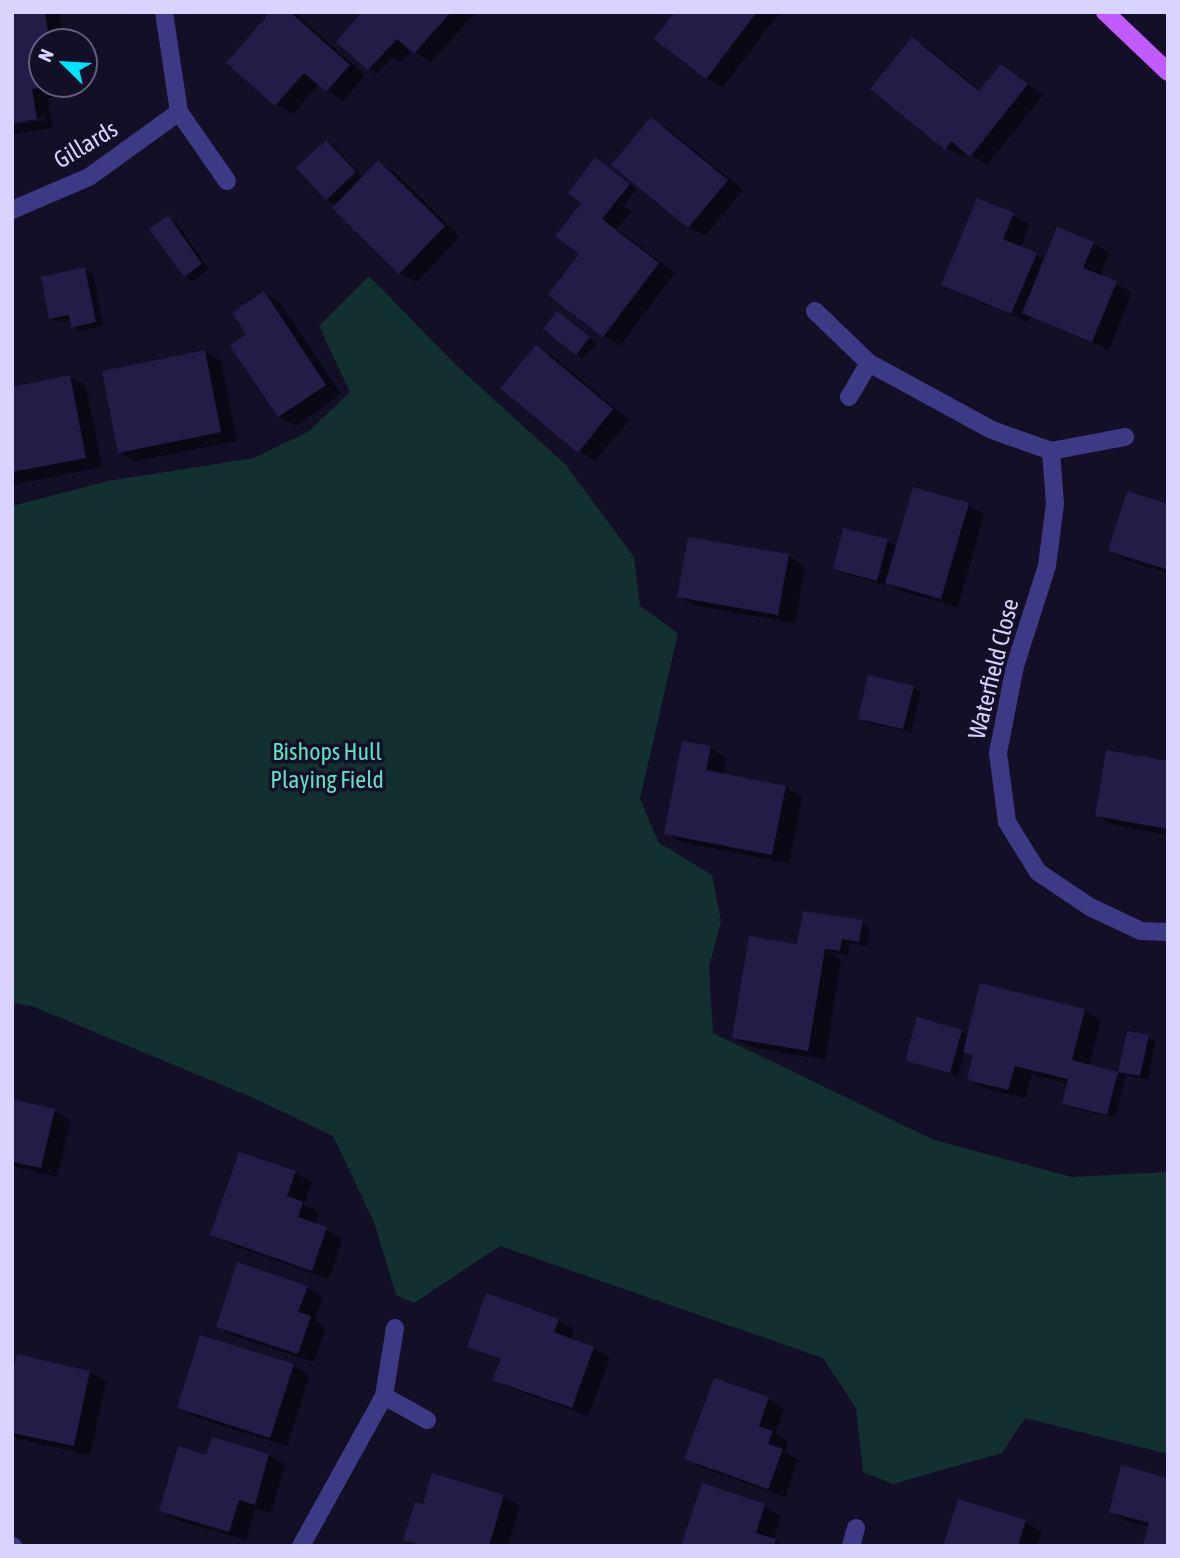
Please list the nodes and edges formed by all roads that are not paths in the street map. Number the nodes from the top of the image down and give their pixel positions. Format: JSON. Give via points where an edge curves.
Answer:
{"nodes":[{"id":1,"x":164,"y":12,"type":"edge"},
{"id":2,"x":1105,"y":12,"type":"edge"},
{"id":3,"x":1168,"y":72,"type":"edge"},
{"id":4,"x":179,"y":112,"type":"junction"},
{"id":5,"x":227,"y":181,"type":"dead end"},
{"id":6,"x":12,"y":209,"type":"edge"},
{"id":7,"x":815,"y":311,"type":"dead end"},
{"id":8,"x":869,"y":363,"type":"junction"},
{"id":9,"x":849,"y":397,"type":"dead end"},
{"id":10,"x":1125,"y":438,"type":"dead end"},
{"id":11,"x":1051,"y":451,"type":"junction"},
{"id":12,"x":1168,"y":932,"type":"edge"},
{"id":13,"x":395,"y":1328,"type":"dead end"},
{"id":14,"x":384,"y":1396,"type":"junction"},
{"id":15,"x":427,"y":1420,"type":"dead end"},
{"id":16,"x":856,"y":1528,"type":"dead end"},
{"id":17,"x":301,"y":1546,"type":"edge"},
{"id":18,"x":851,"y":1546,"type":"edge"}],
"edges":[{"from":1,"to":4,"type":"street"},
{"from":2,"to":3,"type":"main road"},
{"from":4,"to":5,"type":"street"},
{"from":4,"to":6,"type":"street","name":"Gillards","via":[[89,177]]},
{"from":7,"to":8,"type":"street"},
{"from":8,"to":9,"type":"street"},
{"from":8,"to":11,"type":"street","via":[[992,430]]},
{"from":10,"to":11,"type":"street"},
{"from":11,"to":12,"type":"street","name":"Waterfield Close","via":[[1055,504],[1047,566],[1015,666],[998,753],[1007,822],[1038,872],[1090,908],[1141,931]]},
{"from":13,"to":14,"type":"street"},
{"from":14,"to":15,"type":"street"},
{"from":14,"to":17,"type":"street"},
{"from":16,"to":18,"type":"street"}]}
